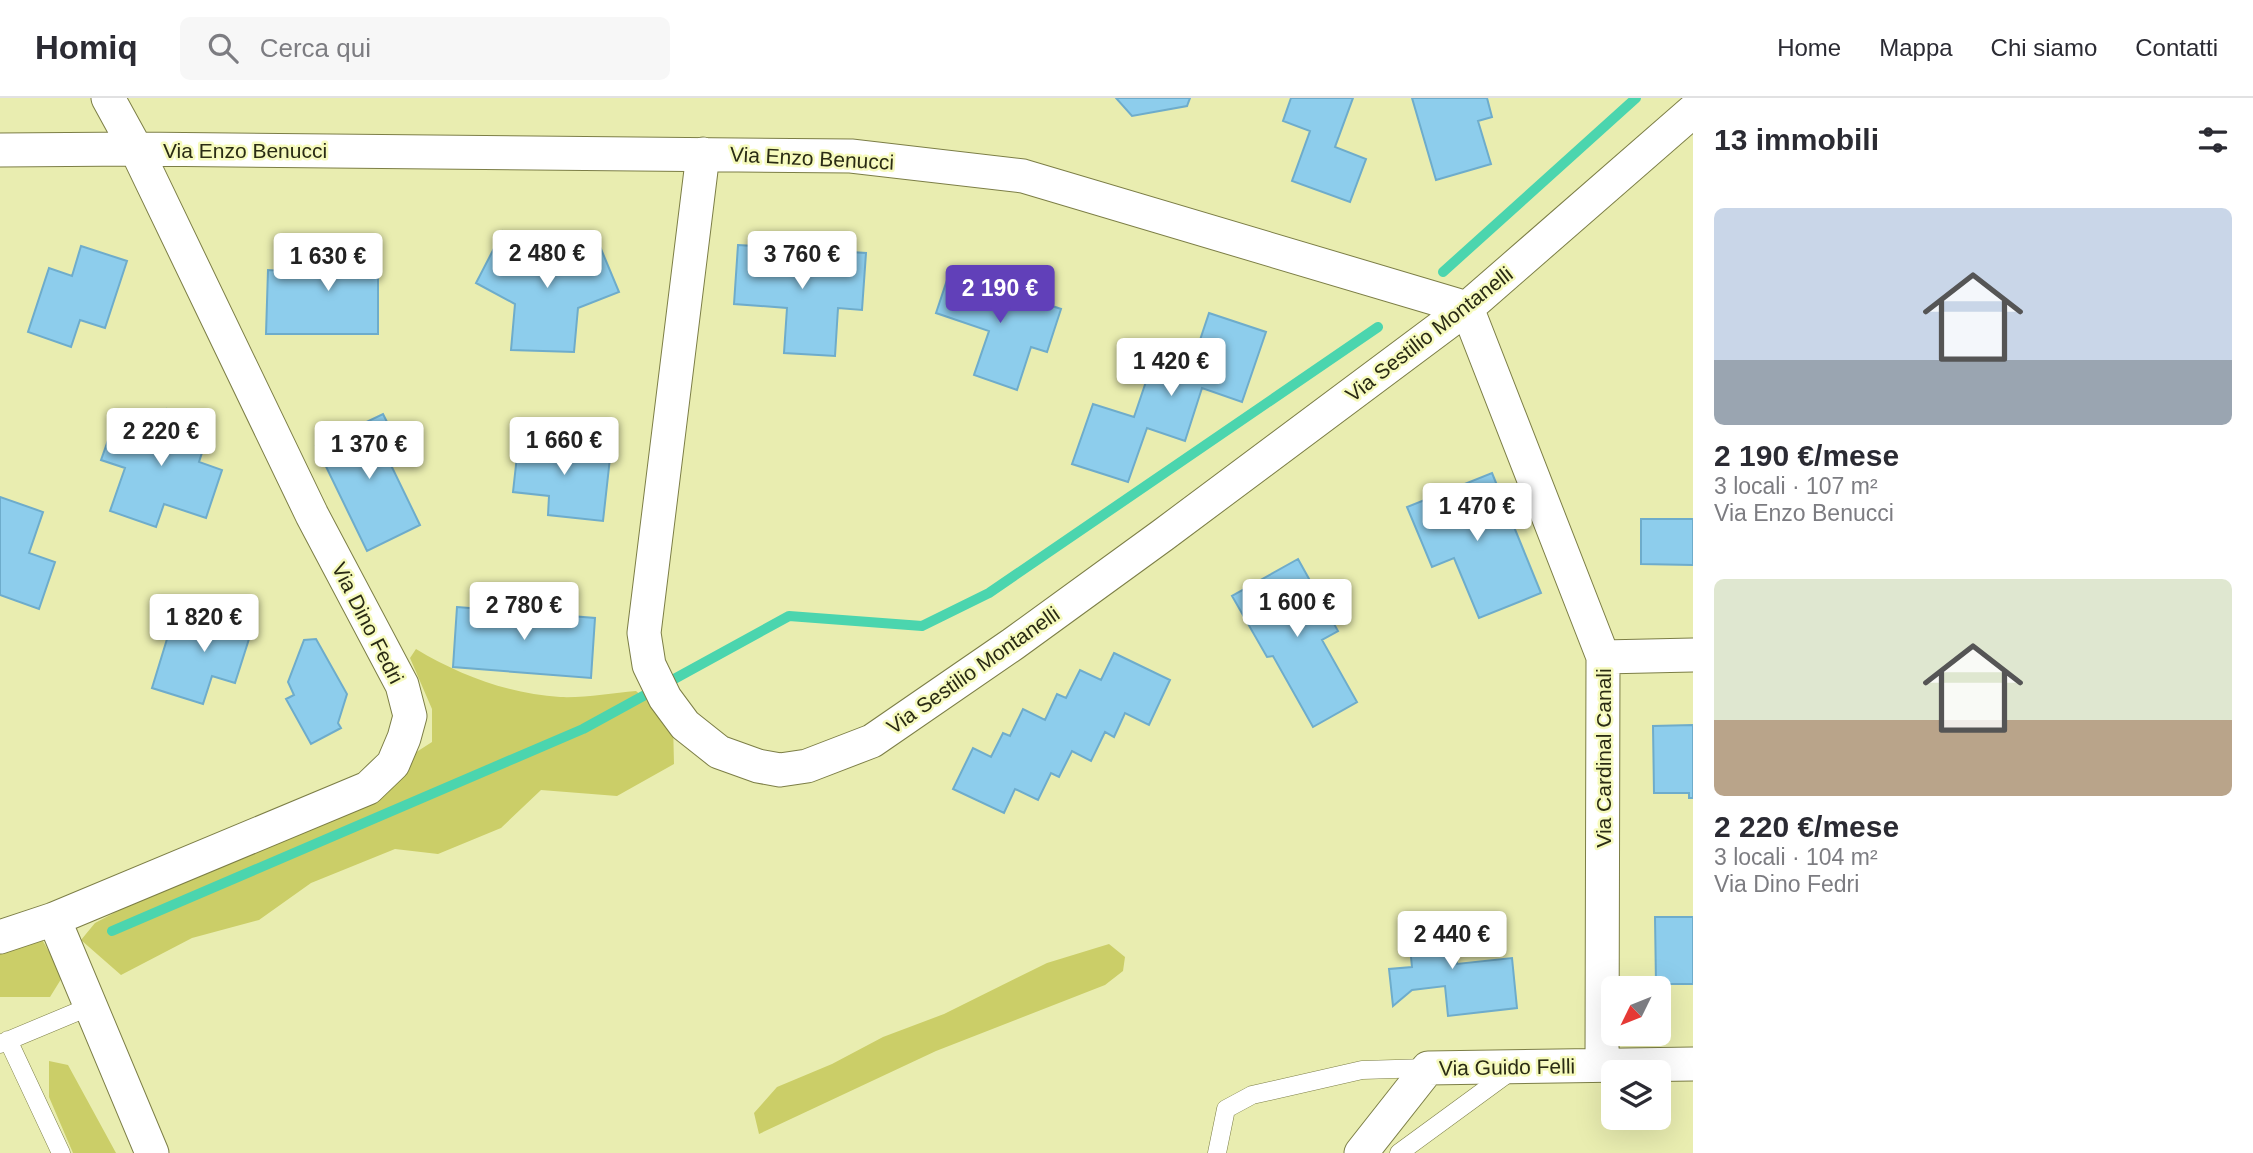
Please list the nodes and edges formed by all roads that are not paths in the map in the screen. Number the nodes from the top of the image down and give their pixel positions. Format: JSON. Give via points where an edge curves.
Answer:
{"nodes":[{"id":1,"x":108,"y":98,"type":"edge"},
{"id":2,"x":1693,"y":111,"type":"edge"},
{"id":3,"x":136,"y":149,"type":"junction"},
{"id":4,"x":0,"y":150,"type":"edge"},
{"id":5,"x":704,"y":154,"type":"junction"},
{"id":6,"x":1467,"y":308,"type":"junction"},
{"id":7,"x":1693,"y":655,"type":"edge"},
{"id":8,"x":1603,"y":657,"type":"junction"},
{"id":9,"x":54,"y":919,"type":"junction"},
{"id":10,"x":0,"y":937,"type":"edge"},
{"id":11,"x":91,"y":1006,"type":"junction"},
{"id":12,"x":4,"y":1042,"type":"edge"},
{"id":13,"x":1602,"y":1060,"type":"edge"},
{"id":14,"x":1671,"y":1064,"type":"edge"},
{"id":15,"x":1693,"y":1064,"type":"edge"},
{"id":16,"x":1601,"y":1065,"type":"edge"},
{"id":17,"x":1517,"y":1066,"type":"junction"},
{"id":18,"x":1428,"y":1068,"type":"junction"},
{"id":19,"x":61,"y":1153,"type":"edge"},
{"id":20,"x":152,"y":1153,"type":"edge"},
{"id":21,"x":1217,"y":1153,"type":"edge"},
{"id":22,"x":1361,"y":1153,"type":"edge"},
{"id":23,"x":1399,"y":1153,"type":"edge"}],
"edges":[{"from":1,"to":3,"type":"street","name":"Via Dino Fedri"},
{"from":2,"to":6,"type":"street","name":"Via Sestilio Montanelli"},
{"from":3,"to":4,"type":"street","name":"Via Enzo Benucci"},
{"from":3,"to":5,"type":"street","name":"Via Enzo Benucci"},
{"from":3,"to":9,"type":"street","name":"Via Dino Fedri","via":[[312,516],[401,685],[410,716],[393,764],[368,788]]},
{"from":5,"to":6,"type":"street","name":"Via Enzo Benucci","via":[[851,156],[1023,176]]},
{"from":5,"to":6,"type":"street","name":"Via Sestilio Montanelli","via":[[645,633],[649,665],[685,725],[719,752],[758,766],[780,770],[807,766],[872,741],[1163,535]]},
{"from":6,"to":8,"type":"street","name":"Via Cardinal Canali"},
{"from":7,"to":8,"type":"street"},
{"from":8,"to":13,"type":"street","name":"Via Cardinal Canali"},
{"from":9,"to":10,"type":"street","name":"Via Dino Fedri"},
{"from":9,"to":11,"type":"street"},
{"from":11,"to":12,"type":"lane"},
{"from":11,"to":20,"type":"street"},
{"from":12,"to":19,"type":"lane"},
{"from":14,"to":15,"type":"street","name":"Via Guido Felli"},
{"from":16,"to":17,"type":"street","name":"Via Guido Felli"},
{"from":17,"to":18,"type":"street","name":"Via Guido Felli"},
{"from":17,"to":23,"type":"lane"},
{"from":18,"to":21,"type":"lane","via":[[1363,1069],[1252,1095],[1226,1109]]},
{"from":18,"to":22,"type":"street","name":"Via Guido Felli"}]}
